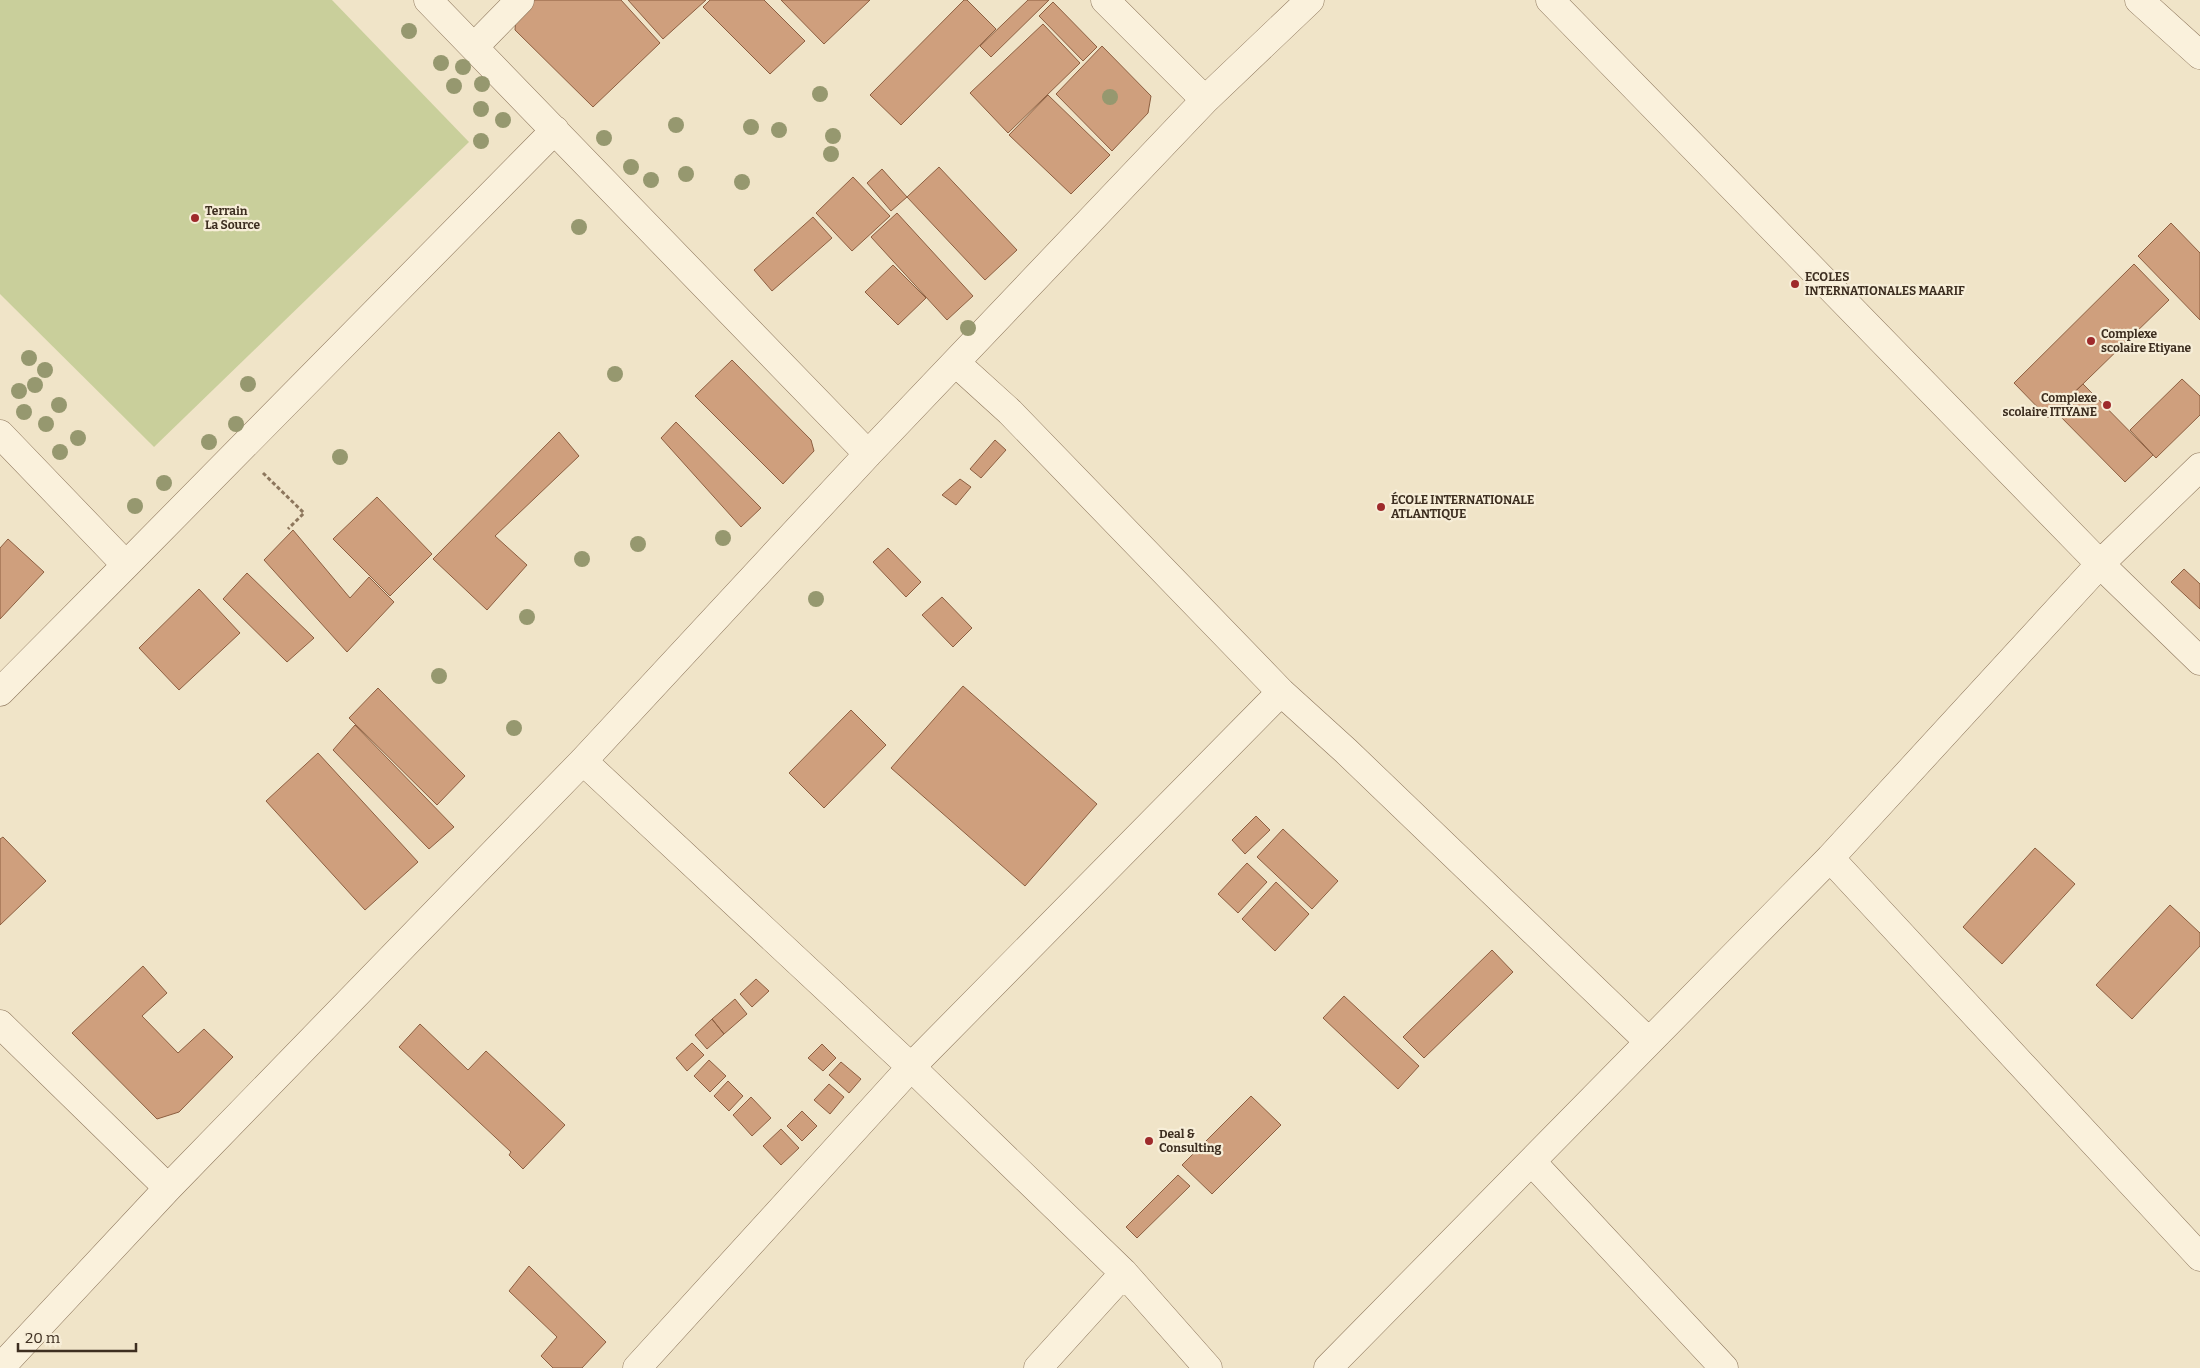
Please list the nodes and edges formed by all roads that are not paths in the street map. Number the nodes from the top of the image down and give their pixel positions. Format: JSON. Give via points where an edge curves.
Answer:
{"nodes":[{"id":1,"x":428,"y":0,"type":"edge"},
{"id":2,"x":520,"y":0,"type":"edge"},
{"id":3,"x":1105,"y":0,"type":"edge"},
{"id":4,"x":1310,"y":0,"type":"edge"},
{"id":5,"x":1550,"y":0,"type":"edge"},
{"id":6,"x":2139,"y":0,"type":"edge"},
{"id":7,"x":474,"y":47,"type":"junction"},
{"id":8,"x":2200,"y":55,"type":"edge"},
{"id":9,"x":1205,"y":100,"type":"junction"},
{"id":10,"x":555,"y":130,"type":"junction"},
{"id":11,"x":956,"y":363,"type":"junction"},
{"id":12,"x":0,"y":434,"type":"edge"},
{"id":13,"x":868,"y":454,"type":"junction"},
{"id":14,"x":2200,"y":467,"type":"edge"},
{"id":15,"x":2100,"y":564,"type":"junction"},
{"id":16,"x":126,"y":565,"type":"junction"},
{"id":17,"x":2200,"y":661,"type":"edge"},
{"id":18,"x":0,"y":692,"type":"edge"},
{"id":19,"x":1281,"y":692,"type":"junction"},
{"id":20,"x":583,"y":761,"type":"junction"},
{"id":21,"x":1830,"y":858,"type":"junction"},
{"id":22,"x":0,"y":1024,"type":"edge"},
{"id":23,"x":1648,"y":1041,"type":"junction"},
{"id":24,"x":911,"y":1067,"type":"junction"},
{"id":25,"x":1532,"y":1162,"type":"junction"},
{"id":26,"x":168,"y":1188,"type":"junction"},
{"id":27,"x":2200,"y":1257,"type":"edge"},
{"id":28,"x":1124,"y":1273,"type":"junction"},
{"id":29,"x":0,"y":1368,"type":"edge"},
{"id":30,"x":637,"y":1368,"type":"edge"},
{"id":31,"x":1038,"y":1368,"type":"edge"},
{"id":32,"x":1208,"y":1368,"type":"edge"},
{"id":33,"x":1328,"y":1368,"type":"edge"},
{"id":34,"x":1724,"y":1368,"type":"edge"}],
"edges":[{"from":1,"to":7,"type":"street"},
{"from":2,"to":7,"type":"street"},
{"from":3,"to":9,"type":"street"},
{"from":4,"to":9,"type":"street"},
{"from":5,"to":15,"type":"street"},
{"from":6,"to":8,"type":"street"},
{"from":7,"to":10,"type":"street"},
{"from":9,"to":11,"type":"street"},
{"from":10,"to":13,"type":"street"},
{"from":10,"to":16,"type":"street"},
{"from":11,"to":13,"type":"street"},
{"from":11,"to":19,"type":"street","via":[[1010,412]]},
{"from":12,"to":16,"type":"street"},
{"from":13,"to":20,"type":"street"},
{"from":14,"to":15,"type":"street"},
{"from":15,"to":17,"type":"street"},
{"from":15,"to":21,"type":"street"},
{"from":16,"to":18,"type":"street"},
{"from":19,"to":23,"type":"street"},
{"from":19,"to":24,"type":"street"},
{"from":20,"to":24,"type":"street"},
{"from":20,"to":26,"type":"street"},
{"from":21,"to":23,"type":"street"},
{"from":21,"to":27,"type":"street"},
{"from":22,"to":26,"type":"street"},
{"from":23,"to":25,"type":"street"},
{"from":24,"to":28,"type":"street"},
{"from":24,"to":30,"type":"street"},
{"from":25,"to":33,"type":"street"},
{"from":25,"to":34,"type":"street"},
{"from":26,"to":29,"type":"street"},
{"from":28,"to":31,"type":"street"},
{"from":28,"to":32,"type":"street"}]}
